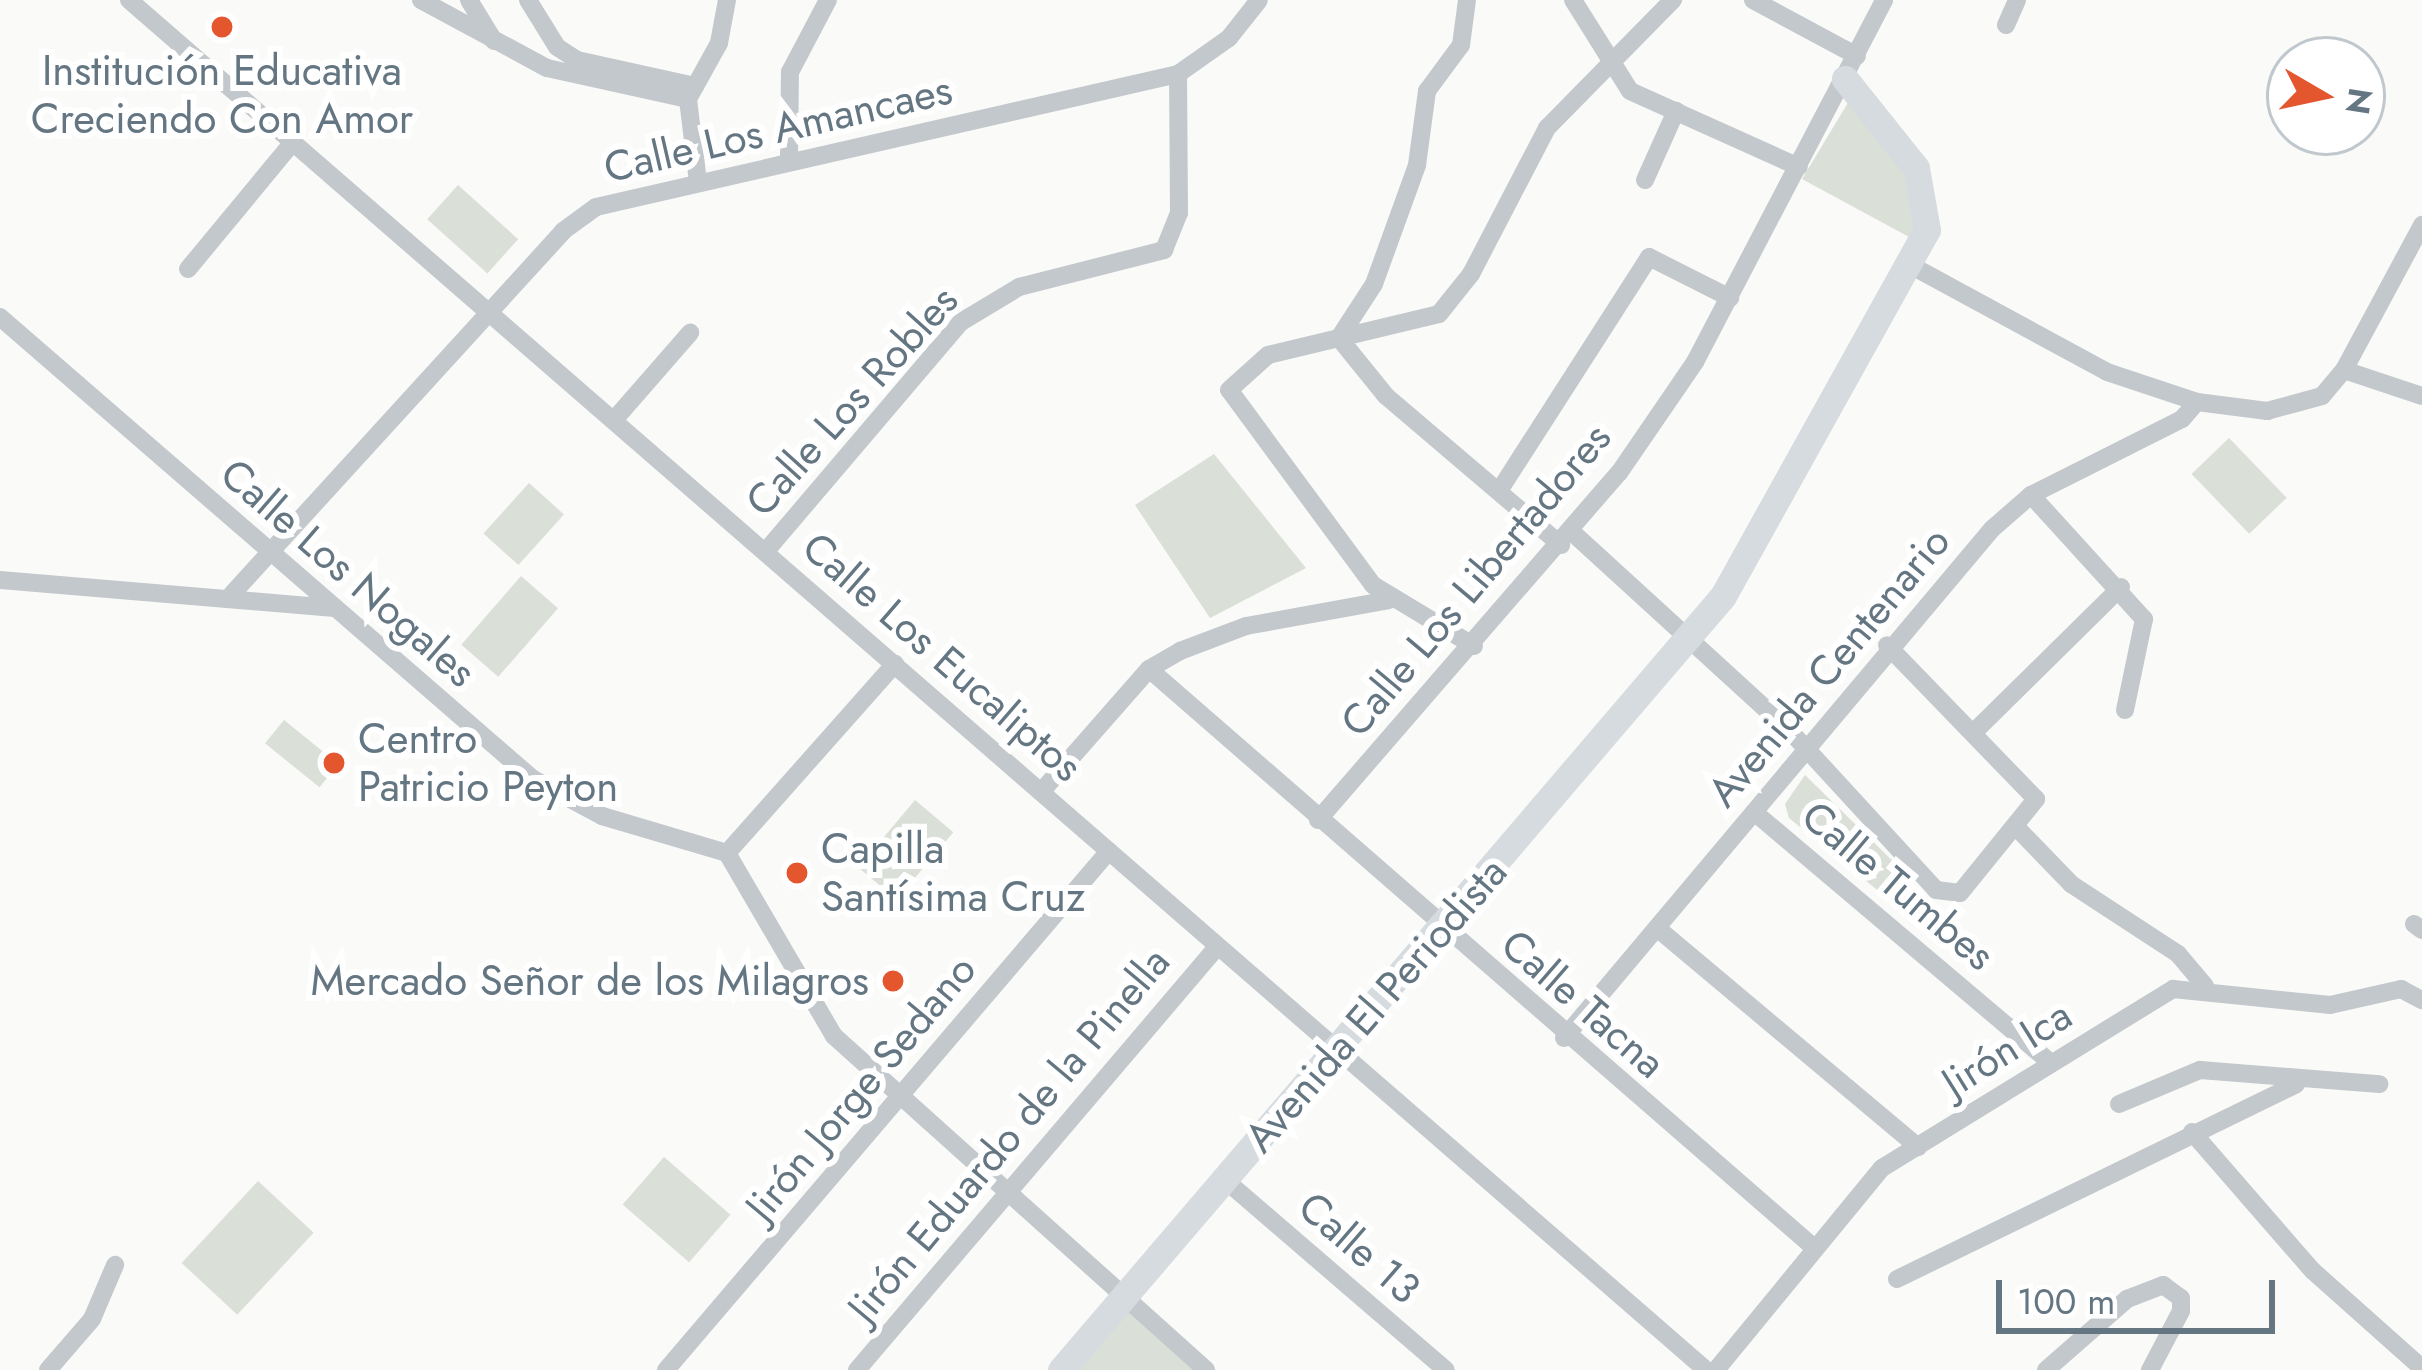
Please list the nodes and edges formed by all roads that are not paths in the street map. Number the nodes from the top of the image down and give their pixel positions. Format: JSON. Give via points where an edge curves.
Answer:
{"nodes":[{"id":1,"x":421,"y":0,"type":"edge"},
{"id":2,"x":469,"y":0,"type":"edge"},
{"id":3,"x":528,"y":0,"type":"edge"},
{"id":4,"x":727,"y":0,"type":"edge"},
{"id":5,"x":828,"y":0,"type":"edge"},
{"id":6,"x":1259,"y":0,"type":"edge"},
{"id":7,"x":1467,"y":0,"type":"edge"},
{"id":8,"x":1672,"y":0,"type":"edge"},
{"id":9,"x":1754,"y":0,"type":"edge"},
{"id":10,"x":1884,"y":0,"type":"edge"},
{"id":11,"x":2018,"y":0,"type":"edge"},
{"id":12,"x":132,"y":1,"type":"edge"},
{"id":13,"x":1574,"y":1,"type":"edge"},
{"id":14,"x":2006,"y":25,"type":"dead end"},
{"id":15,"x":494,"y":41,"type":"junction"},
{"id":16,"x":1608,"y":62,"type":"junction"},
{"id":17,"x":1851,"y":67,"type":"junction"},
{"id":18,"x":1178,"y":74,"type":"junction"},
{"id":19,"x":692,"y":92,"type":"junction"},
{"id":20,"x":1676,"y":111,"type":"junction"},
{"id":21,"x":293,"y":142,"type":"junction"},
{"id":22,"x":789,"y":160,"type":"junction"},
{"id":23,"x":1798,"y":167,"type":"junction"},
{"id":24,"x":1645,"y":180,"type":"dead end"},
{"id":25,"x":698,"y":182,"type":"junction"},
{"id":26,"x":2422,"y":225,"type":"edge"},
{"id":27,"x":1912,"y":266,"type":"junction"},
{"id":28,"x":188,"y":269,"type":"dead end"},
{"id":29,"x":1730,"y":298,"type":"junction"},
{"id":30,"x":490,"y":313,"type":"junction"},
{"id":31,"x":0,"y":317,"type":"edge"},
{"id":32,"x":689,"y":332,"type":"dead end"},
{"id":33,"x":1339,"y":338,"type":"junction"},
{"id":34,"x":2344,"y":370,"type":"junction"},
{"id":35,"x":2422,"y":396,"type":"edge"},
{"id":36,"x":2197,"y":402,"type":"junction"},
{"id":37,"x":614,"y":421,"type":"junction"},
{"id":38,"x":1499,"y":491,"type":"junction"},
{"id":39,"x":2031,"y":495,"type":"junction"},
{"id":40,"x":1567,"y":539,"type":"junction"},
{"id":41,"x":766,"y":551,"type":"junction"},
{"id":42,"x":275,"y":557,"type":"junction"},
{"id":43,"x":0,"y":580,"type":"edge"},
{"id":44,"x":2121,"y":587,"type":"junction"},
{"id":45,"x":232,"y":595,"type":"junction"},
{"id":46,"x":1389,"y":599,"type":"junction"},
{"id":47,"x":335,"y":608,"type":"junction"},
{"id":48,"x":1691,"y":639,"type":"junction"},
{"id":49,"x":1887,"y":645,"type":"junction"},
{"id":50,"x":1474,"y":646,"type":"junction"},
{"id":51,"x":895,"y":664,"type":"junction"},
{"id":52,"x":1149,"y":669,"type":"junction"},
{"id":53,"x":2125,"y":710,"type":"dead end"},
{"id":54,"x":1975,"y":731,"type":"junction"},
{"id":55,"x":1804,"y":749,"type":"junction"},
{"id":56,"x":1041,"y":791,"type":"junction"},
{"id":57,"x":1754,"y":812,"type":"junction"},
{"id":58,"x":1318,"y":820,"type":"junction"},
{"id":59,"x":2017,"y":828,"type":"junction"},
{"id":60,"x":1109,"y":851,"type":"junction"},
{"id":61,"x":727,"y":853,"type":"junction"},
{"id":62,"x":1657,"y":928,"type":"junction"},
{"id":63,"x":1442,"y":930,"type":"junction"},
{"id":64,"x":1216,"y":947,"type":"junction"},
{"id":65,"x":2205,"y":986,"type":"junction"},
{"id":66,"x":2422,"y":1000,"type":"edge"},
{"id":67,"x":1564,"y":1037,"type":"junction"},
{"id":68,"x":1335,"y":1053,"type":"junction"},
{"id":69,"x":2050,"y":1062,"type":"junction"},
{"id":70,"x":2296,"y":1084,"type":"junction"},
{"id":71,"x":2379,"y":1084,"type":"dead end"},
{"id":72,"x":902,"y":1096,"type":"junction"},
{"id":73,"x":2120,"y":1104,"type":"dead end"},
{"id":74,"x":2192,"y":1132,"type":"junction"},
{"id":75,"x":1918,"y":1147,"type":"junction"},
{"id":76,"x":1225,"y":1180,"type":"junction"},
{"id":77,"x":1010,"y":1194,"type":"junction"},
{"id":78,"x":1812,"y":1246,"type":"junction"},
{"id":79,"x":115,"y":1265,"type":"dead end"},
{"id":80,"x":1897,"y":1279,"type":"dead end"},
{"id":81,"x":1124,"y":1298,"type":"junction"},
{"id":82,"x":2422,"y":1368,"type":"edge"},
{"id":83,"x":48,"y":1370,"type":"edge"},
{"id":84,"x":666,"y":1370,"type":"edge"},
{"id":85,"x":857,"y":1370,"type":"edge"},
{"id":86,"x":1061,"y":1370,"type":"edge"},
{"id":87,"x":1206,"y":1370,"type":"edge"},
{"id":88,"x":1446,"y":1370,"type":"edge"},
{"id":89,"x":1706,"y":1370,"type":"edge"},
{"id":90,"x":1716,"y":1370,"type":"edge"},
{"id":91,"x":2046,"y":1370,"type":"edge"},
{"id":92,"x":2150,"y":1370,"type":"edge"}],
"edges":[{"from":1,"to":15,"type":"street"},
{"from":2,"to":15,"type":"street"},
{"from":3,"to":19,"type":"street","via":[[549,36],[577,60]]},
{"from":4,"to":19,"type":"street","via":[[719,43]]},
{"from":5,"to":22,"type":"street","via":[[790,72]]},
{"from":6,"to":18,"type":"street","name":"Calle Los Amancaes","via":[[1229,38]]},
{"from":7,"to":33,"type":"street","via":[[1461,45],[1426,91],[1417,165],[1374,284]]},
{"from":8,"to":16,"type":"street"},
{"from":9,"to":17,"type":"street"},
{"from":10,"to":17,"type":"street","name":"Calle Los Libertadores"},
{"from":11,"to":14,"type":"street"},
{"from":12,"to":21,"type":"street","name":"Calle Los Eucaliptos"},
{"from":13,"to":16,"type":"street"},
{"from":15,"to":19,"type":"street","via":[[575,77]]},
{"from":16,"to":20,"type":"street","via":[[1630,91]]},
{"from":16,"to":33,"type":"street","via":[[1547,128],[1471,274],[1439,314]]},
{"from":17,"to":23,"type":"street","name":"Calle Los Libertadores"},
{"from":17,"to":27,"type":"street","name":"Avenida El Periodista","via":[[1927,188],[1927,230]]},
{"from":18,"to":22,"type":"street","name":"Calle Los Amancaes"},
{"from":18,"to":41,"type":"street","name":"Calle Los Robles","via":[[1179,213],[1164,250],[1019,286],[961,322]]},
{"from":19,"to":25,"type":"street"},
{"from":20,"to":23,"type":"street"},
{"from":20,"to":24,"type":"street"},
{"from":21,"to":28,"type":"street"},
{"from":21,"to":30,"type":"street","name":"Calle Los Eucaliptos"},
{"from":22,"to":25,"type":"street","name":"Calle Los Amancaes"},
{"from":23,"to":29,"type":"street","name":"Calle Los Libertadores"},
{"from":25,"to":30,"type":"street","name":"Calle Los Amancaes","via":[[580,217]]},
{"from":26,"to":34,"type":"street"},
{"from":27,"to":36,"type":"street","via":[[2107,372]]},
{"from":27,"to":48,"type":"street","name":"Avenida El Periodista"},
{"from":29,"to":38,"type":"street","via":[[1649,257]]},
{"from":29,"to":40,"type":"street","name":"Calle Los Libertadores"},
{"from":30,"to":37,"type":"street","name":"Calle Los Eucaliptos"},
{"from":30,"to":42,"type":"street","name":"Calle Los Amancaes"},
{"from":31,"to":42,"type":"street","name":"Calle Los Nogales"},
{"from":32,"to":37,"type":"street"},
{"from":33,"to":38,"type":"street","via":[[1386,396]]},
{"from":33,"to":46,"type":"street","via":[[1268,356],[1229,390]]},
{"from":34,"to":35,"type":"street"},
{"from":34,"to":36,"type":"street","via":[[2322,396],[2267,411]]},
{"from":36,"to":39,"type":"street","name":"Avenida Centenario","via":[[2182,419]]},
{"from":37,"to":41,"type":"street","name":"Calle Los Eucaliptos"},
{"from":38,"to":40,"type":"street"},
{"from":39,"to":44,"type":"street"},
{"from":39,"to":49,"type":"street","name":"Avenida Centenario"},
{"from":40,"to":48,"type":"street"},
{"from":40,"to":50,"type":"street","name":"Calle Los Libertadores"},
{"from":41,"to":51,"type":"street","name":"Calle Los Eucaliptos"},
{"from":42,"to":45,"type":"street","name":"Calle Los Amancaes"},
{"from":42,"to":47,"type":"street","name":"Calle Los Nogales"},
{"from":43,"to":45,"type":"street"},
{"from":44,"to":53,"type":"street","via":[[2144,624]]},
{"from":44,"to":54,"type":"street"},
{"from":45,"to":47,"type":"street"},
{"from":46,"to":50,"type":"street","via":[[1418,607]]},
{"from":46,"to":52,"type":"street","via":[[1246,626]]},
{"from":47,"to":61,"type":"street","name":"Calle Los Nogales","via":[[565,800]]},
{"from":48,"to":55,"type":"street"},
{"from":48,"to":63,"type":"street","name":"Avenida El Periodista"},
{"from":49,"to":54,"type":"street"},
{"from":49,"to":55,"type":"street","name":"Avenida Centenario"},
{"from":50,"to":58,"type":"street","name":"Calle Los Libertadores"},
{"from":51,"to":56,"type":"street","name":"Calle Los Eucaliptos"},
{"from":51,"to":61,"type":"street"},
{"from":52,"to":56,"type":"street"},
{"from":52,"to":58,"type":"street","name":"Calle Tacna"},
{"from":54,"to":59,"type":"street","via":[[2036,799]]},
{"from":55,"to":57,"type":"street","name":"Avenida Centenario"},
{"from":55,"to":59,"type":"street","via":[[1949,895]]},
{"from":56,"to":60,"type":"street","name":"Calle Los Eucaliptos"},
{"from":57,"to":62,"type":"street","name":"Avenida Centenario"},
{"from":57,"to":69,"type":"street","name":"Calle Tumbes"},
{"from":58,"to":63,"type":"street","name":"Calle Tacna"},
{"from":59,"to":65,"type":"street","via":[[2071,884],[2178,954]]},
{"from":60,"to":64,"type":"street","name":"Calle Los Eucaliptos"},
{"from":60,"to":72,"type":"street","name":"Jirón Jorge Sedano"},
{"from":61,"to":72,"type":"street","via":[[754,886],[816,1012]]},
{"from":62,"to":67,"type":"street","name":"Avenida Centenario"},
{"from":62,"to":75,"type":"street"},
{"from":63,"to":67,"type":"street","name":"Calle Tacna"},
{"from":63,"to":68,"type":"street","name":"Avenida El Periodista"},
{"from":64,"to":68,"type":"street","name":"Calle Los Eucaliptos"},
{"from":64,"to":77,"type":"street","name":"Jirón Eduardo de la Pinella"},
{"from":65,"to":66,"type":"street","name":"Jirón Ica","via":[[2330,1005],[2401,988]]},
{"from":65,"to":69,"type":"street","name":"Jirón Ica","via":[[2174,989]]},
{"from":67,"to":78,"type":"street","name":"Calle Tacna"},
{"from":68,"to":76,"type":"street","name":"Avenida El Periodista"},
{"from":68,"to":89,"type":"street","name":"Calle Los Eucaliptos"},
{"from":69,"to":75,"type":"street","name":"Jirón Ica"},
{"from":70,"to":71,"type":"street"},
{"from":70,"to":73,"type":"street","via":[[2200,1070]]},
{"from":70,"to":74,"type":"street"},
{"from":72,"to":77,"type":"street"},
{"from":72,"to":84,"type":"street","name":"Jirón Jorge Sedano"},
{"from":74,"to":80,"type":"street"},
{"from":74,"to":82,"type":"street","via":[[2313,1271]]},
{"from":75,"to":78,"type":"street","name":"Jirón Ica","via":[[1882,1168]]},
{"from":76,"to":81,"type":"street","name":"Avenida El Periodista"},
{"from":76,"to":88,"type":"street","name":"Calle 13"},
{"from":77,"to":81,"type":"street"},
{"from":77,"to":85,"type":"street","name":"Jirón Eduardo de la Pinella"},
{"from":78,"to":90,"type":"street","name":"Jirón Ica"},
{"from":79,"to":83,"type":"street","via":[[92,1319]]},
{"from":81,"to":86,"type":"street","name":"Avenida El Periodista"},
{"from":81,"to":87,"type":"street"},
{"from":91,"to":92,"type":"street","via":[[2127,1299],[2163,1285],[2182,1298],[2181,1311]]}]}
